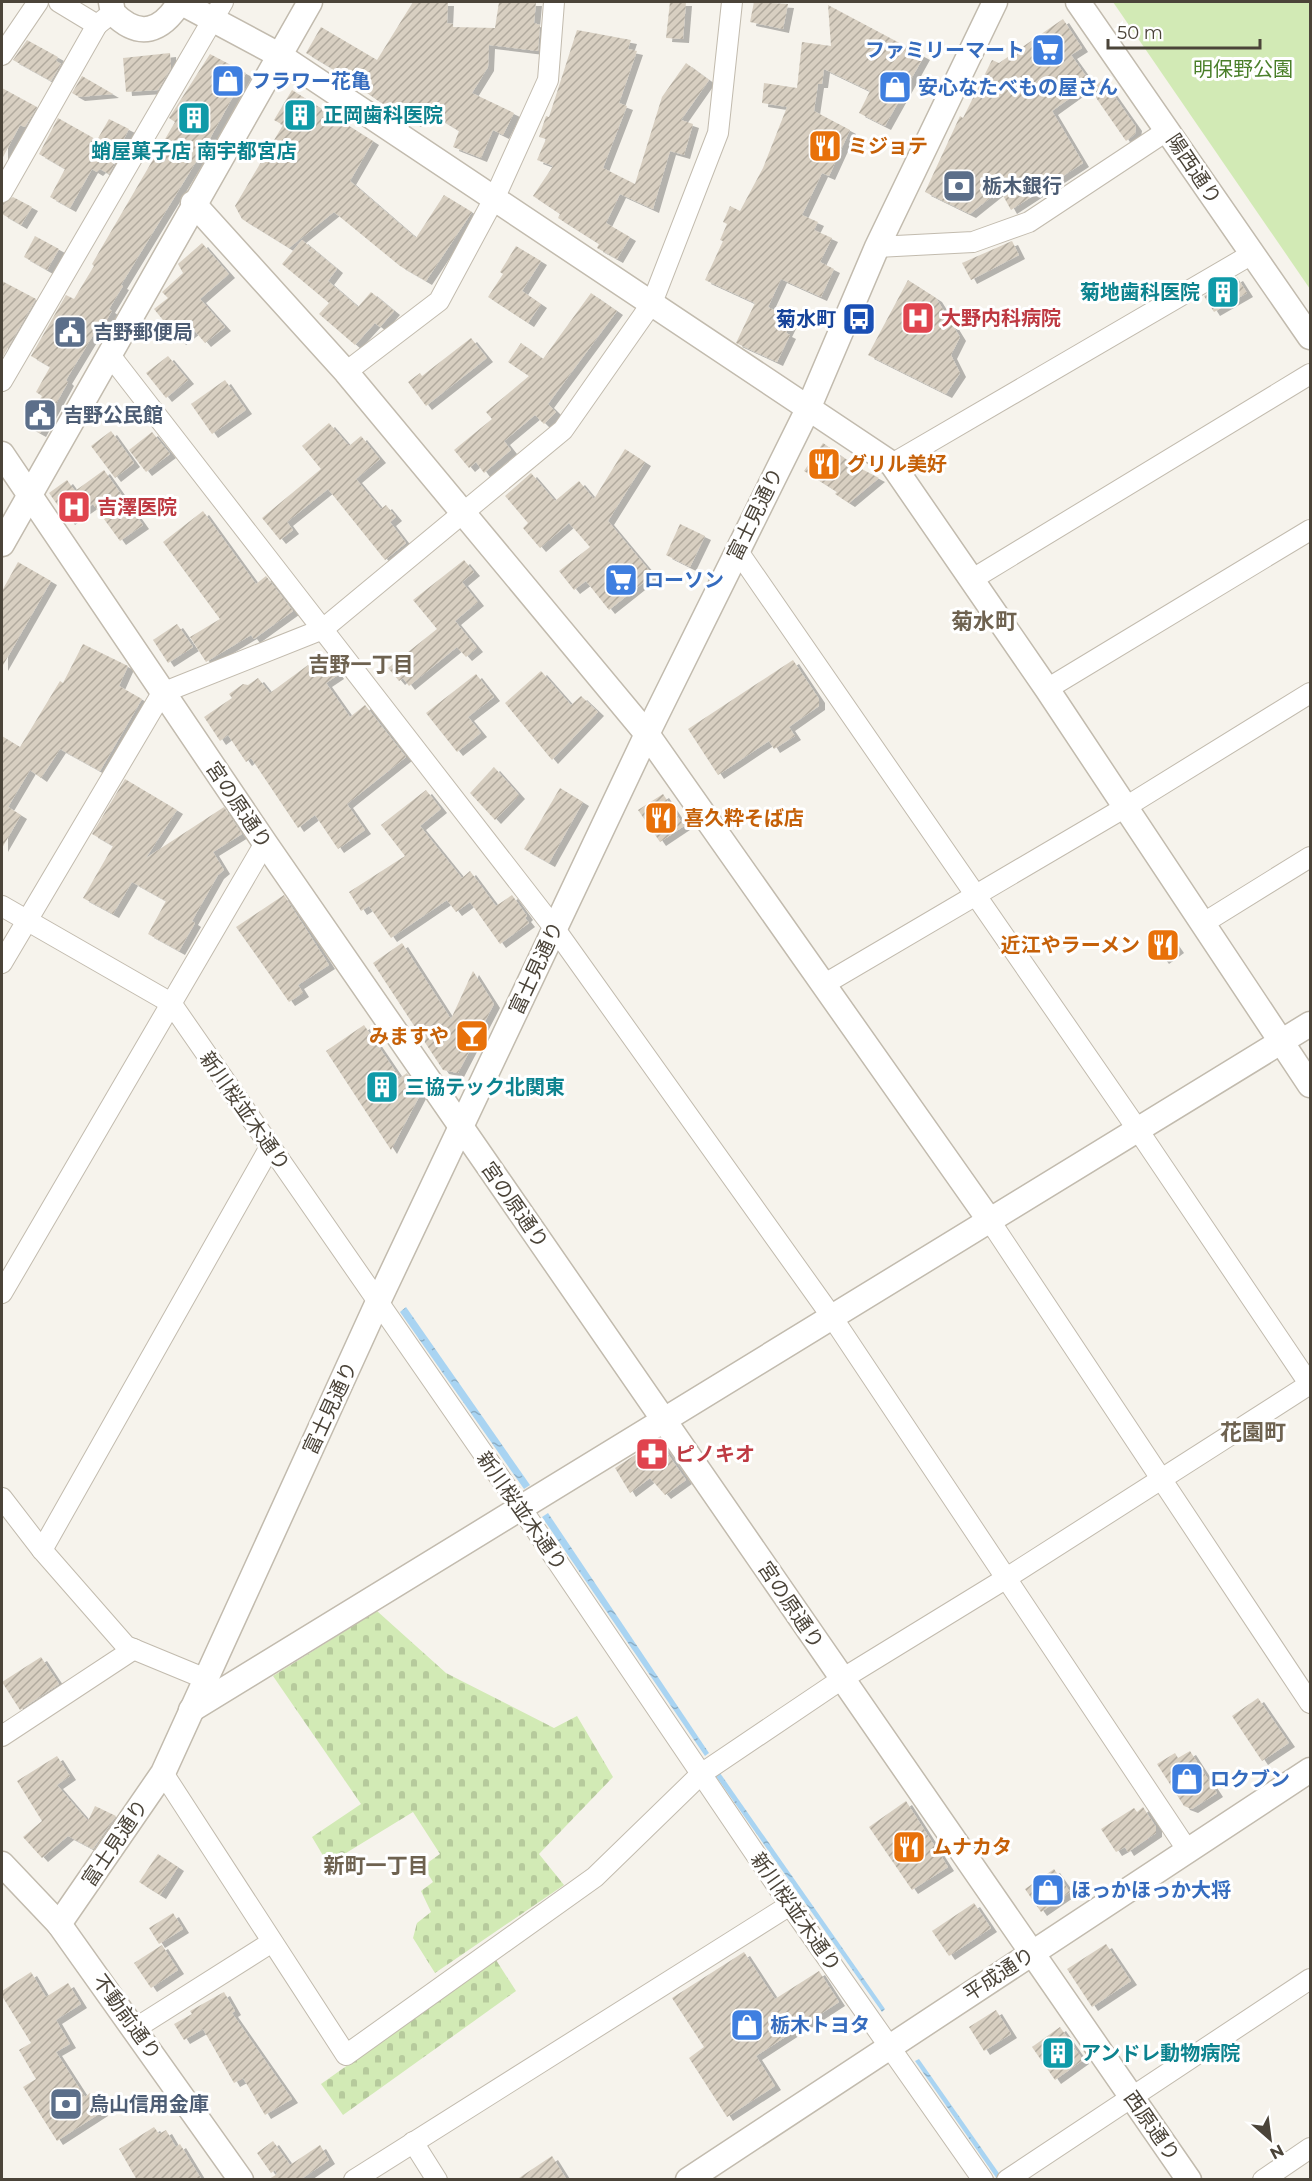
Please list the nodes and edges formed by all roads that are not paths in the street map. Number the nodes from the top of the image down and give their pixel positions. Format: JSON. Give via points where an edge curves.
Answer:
{"nodes":[{"id":1,"x":38,"y":2,"type":"edge"},
{"id":2,"x":59,"y":2,"type":"edge"},
{"id":3,"x":180,"y":2,"type":"edge"},
{"id":4,"x":309,"y":2,"type":"edge"},
{"id":5,"x":554,"y":2,"type":"edge"},
{"id":6,"x":732,"y":2,"type":"edge"},
{"id":7,"x":995,"y":2,"type":"edge"},
{"id":8,"x":1078,"y":2,"type":"edge"},
{"id":9,"x":218,"y":10,"type":"edge"},
{"id":10,"x":107,"y":13,"type":"edge"},
{"id":11,"x":2,"y":55,"type":"edge"},
{"id":12,"x":279,"y":55,"type":"junction"},
{"id":13,"x":1168,"y":130,"type":"junction"},
{"id":14,"x":2,"y":192,"type":"edge"},
{"id":15,"x":495,"y":197,"type":"junction"},
{"id":16,"x":193,"y":203,"type":"junction"},
{"id":17,"x":877,"y":248,"type":"junction"},
{"id":18,"x":1252,"y":254,"type":"junction"},
{"id":19,"x":652,"y":303,"type":"junction"},
{"id":20,"x":1311,"y":337,"type":"edge"},
{"id":21,"x":109,"y":354,"type":"junction"},
{"id":22,"x":346,"y":372,"type":"junction"},
{"id":23,"x":1311,"y":374,"type":"edge"},
{"id":24,"x":2,"y":381,"type":"edge"},
{"id":25,"x":808,"y":409,"type":"junction"},
{"id":26,"x":2,"y":454,"type":"edge"},
{"id":27,"x":892,"y":464,"type":"junction"},
{"id":28,"x":29,"y":495,"type":"junction"},
{"id":29,"x":464,"y":514,"type":"junction"},
{"id":30,"x":1311,"y":530,"type":"edge"},
{"id":31,"x":2,"y":544,"type":"edge"},
{"id":32,"x":737,"y":550,"type":"junction"},
{"id":33,"x":971,"y":580,"type":"junction"},
{"id":34,"x":323,"y":629,"type":"junction"},
{"id":35,"x":1047,"y":689,"type":"junction"},
{"id":36,"x":162,"y":693,"type":"junction"},
{"id":37,"x":1311,"y":693,"type":"edge"},
{"id":38,"x":647,"y":734,"type":"junction"},
{"id":39,"x":1124,"y":808,"type":"junction"},
{"id":40,"x":264,"y":843,"type":"junction"},
{"id":41,"x":1311,"y":857,"type":"edge"},
{"id":42,"x":976,"y":896,"type":"junction"},
{"id":43,"x":2,"y":906,"type":"edge"},
{"id":44,"x":27,"y":920,"type":"junction"},
{"id":45,"x":1202,"y":924,"type":"junction"},
{"id":46,"x":555,"y":929,"type":"junction"},
{"id":47,"x":2,"y":963,"type":"edge"},
{"id":48,"x":823,"y":985,"type":"junction"},
{"id":49,"x":171,"y":1003,"type":"junction"},
{"id":50,"x":1311,"y":1024,"type":"edge"},
{"id":51,"x":1282,"y":1042,"type":"junction"},
{"id":52,"x":1311,"y":1085,"type":"edge"},
{"id":53,"x":461,"y":1128,"type":"junction"},
{"id":54,"x":1138,"y":1130,"type":"junction"},
{"id":55,"x":270,"y":1147,"type":"junction"},
{"id":56,"x":990,"y":1221,"type":"junction"},
{"id":57,"x":2,"y":1293,"type":"edge"},
{"id":58,"x":377,"y":1304,"type":"junction"},
{"id":59,"x":832,"y":1317,"type":"junction"},
{"id":60,"x":1310,"y":1384,"type":"edge"},
{"id":61,"x":664,"y":1420,"type":"junction"},
{"id":62,"x":1161,"y":1479,"type":"junction"},
{"id":63,"x":2,"y":1498,"type":"edge"},
{"id":64,"x":521,"y":1508,"type":"junction"},
{"id":65,"x":42,"y":1550,"type":"junction"},
{"id":66,"x":1005,"y":1579,"type":"junction"},
{"id":67,"x":134,"y":1649,"type":"junction"},
{"id":68,"x":206,"y":1679,"type":"junction"},
{"id":69,"x":842,"y":1679,"type":"junction"},
{"id":70,"x":1311,"y":1703,"type":"edge"},
{"id":71,"x":191,"y":1710,"type":"junction"},
{"id":72,"x":2,"y":1736,"type":"edge"},
{"id":73,"x":1311,"y":1770,"type":"edge"},
{"id":74,"x":163,"y":1773,"type":"junction"},
{"id":75,"x":701,"y":1774,"type":"junction"},
{"id":76,"x":1188,"y":1851,"type":"junction"},
{"id":77,"x":2,"y":1864,"type":"edge"},
{"id":78,"x":790,"y":1905,"type":"junction"},
{"id":79,"x":59,"y":1924,"type":"junction"},
{"id":80,"x":272,"y":1942,"type":"junction"},
{"id":81,"x":1032,"y":1953,"type":"junction"},
{"id":82,"x":1311,"y":1979,"type":"edge"},
{"id":83,"x":136,"y":2028,"type":"junction"},
{"id":84,"x":890,"y":2047,"type":"junction"},
{"id":85,"x":1132,"y":2098,"type":"junction"},
{"id":86,"x":413,"y":2142,"type":"junction"},
{"id":87,"x":1311,"y":2148,"type":"edge"},
{"id":88,"x":241,"y":2180,"type":"edge"},
{"id":89,"x":354,"y":2180,"type":"edge"},
{"id":90,"x":437,"y":2180,"type":"edge"},
{"id":91,"x":688,"y":2180,"type":"edge"},
{"id":92,"x":983,"y":2180,"type":"edge"},
{"id":93,"x":1007,"y":2180,"type":"edge"},
{"id":94,"x":1190,"y":2180,"type":"edge"},
{"id":95,"x":1263,"y":2180,"type":"edge"}],
"edges":[{"from":1,"to":11,"type":"street"},
{"from":2,"to":10,"type":"street"},
{"from":3,"to":9,"type":"street"},
{"from":3,"to":10,"type":"street","via":[[163,24],[146,29],[134,29]]},
{"from":4,"to":12,"type":"street"},
{"from":5,"to":15,"type":"street","via":[[548,80]]},
{"from":6,"to":19,"type":"street","via":[[718,133]]},
{"from":7,"to":17,"type":"street","name":"富士見通り"},
{"from":8,"to":13,"type":"street","name":"陽西通り"},
{"from":9,"to":12,"type":"street"},
{"from":9,"to":24,"type":"street"},
{"from":10,"to":14,"type":"street"},
{"from":12,"to":15,"type":"street"},
{"from":12,"to":16,"type":"street"},
{"from":13,"to":17,"type":"street","via":[[1029,222],[974,242]]},
{"from":13,"to":18,"type":"street","name":"陽西通り"},
{"from":15,"to":19,"type":"street"},
{"from":15,"to":22,"type":"street","via":[[439,301]]},
{"from":16,"to":21,"type":"street"},
{"from":16,"to":22,"type":"street"},
{"from":17,"to":25,"type":"street","name":"富士見通り"},
{"from":18,"to":20,"type":"street","name":"陽西通り"},
{"from":18,"to":27,"type":"street"},
{"from":19,"to":25,"type":"street"},
{"from":19,"to":29,"type":"street","via":[[563,430]]},
{"from":21,"to":28,"type":"street"},
{"from":21,"to":34,"type":"street"},
{"from":22,"to":29,"type":"street"},
{"from":23,"to":33,"type":"street"},
{"from":25,"to":27,"type":"street"},
{"from":25,"to":32,"type":"street","name":"富士見通り"},
{"from":26,"to":28,"type":"street","name":"宮の原通り"},
{"from":27,"to":33,"type":"street"},
{"from":28,"to":31,"type":"street"},
{"from":28,"to":36,"type":"street","name":"宮の原通り"},
{"from":29,"to":34,"type":"street"},
{"from":29,"to":38,"type":"street"},
{"from":30,"to":35,"type":"street"},
{"from":32,"to":38,"type":"street","name":"富士見通り"},
{"from":32,"to":42,"type":"street"},
{"from":33,"to":35,"type":"street"},
{"from":34,"to":36,"type":"street"},
{"from":34,"to":46,"type":"street"},
{"from":35,"to":39,"type":"street"},
{"from":36,"to":40,"type":"street","name":"宮の原通り"},
{"from":36,"to":44,"type":"street"},
{"from":37,"to":39,"type":"street"},
{"from":38,"to":46,"type":"street","name":"富士見通り"},
{"from":38,"to":48,"type":"street"},
{"from":39,"to":42,"type":"street"},
{"from":39,"to":45,"type":"street"},
{"from":40,"to":49,"type":"street"},
{"from":40,"to":53,"type":"street","name":"宮の原通り"},
{"from":41,"to":45,"type":"street"},
{"from":42,"to":48,"type":"street"},
{"from":42,"to":54,"type":"street"},
{"from":43,"to":44,"type":"street","name":"新川桜並木通り"},
{"from":44,"to":47,"type":"street"},
{"from":44,"to":49,"type":"street","name":"新川桜並木通り"},
{"from":45,"to":51,"type":"street"},
{"from":46,"to":53,"type":"street","name":"富士見通り"},
{"from":46,"to":59,"type":"street"},
{"from":48,"to":56,"type":"street"},
{"from":49,"to":55,"type":"street","name":"新川桜並木通り"},
{"from":49,"to":57,"type":"street"},
{"from":50,"to":51,"type":"street"},
{"from":51,"to":52,"type":"street"},
{"from":51,"to":54,"type":"street"},
{"from":53,"to":58,"type":"street","name":"富士見通り"},
{"from":53,"to":61,"type":"street","name":"宮の原通り"},
{"from":54,"to":56,"type":"street"},
{"from":54,"to":60,"type":"street"},
{"from":55,"to":58,"type":"street","name":"新川桜並木通り"},
{"from":55,"to":65,"type":"street"},
{"from":56,"to":59,"type":"street"},
{"from":56,"to":62,"type":"street"},
{"from":58,"to":64,"type":"street","name":"新川桜並木通り"},
{"from":58,"to":68,"type":"street","name":"富士見通り"},
{"from":59,"to":61,"type":"street"},
{"from":59,"to":66,"type":"street"},
{"from":60,"to":62,"type":"street"},
{"from":61,"to":64,"type":"street"},
{"from":61,"to":69,"type":"street","name":"宮の原通り"},
{"from":62,"to":66,"type":"street"},
{"from":62,"to":70,"type":"street"},
{"from":63,"to":65,"type":"street"},
{"from":64,"to":71,"type":"street"},
{"from":64,"to":75,"type":"street","name":"新川桜並木通り"},
{"from":65,"to":67,"type":"street","via":[[126,1646]]},
{"from":66,"to":69,"type":"street"},
{"from":66,"to":76,"type":"street"},
{"from":67,"to":68,"type":"street"},
{"from":67,"to":72,"type":"street"},
{"from":68,"to":71,"type":"street","name":"富士見通り"},
{"from":69,"to":75,"type":"street"},
{"from":69,"to":81,"type":"street","name":"宮の原通り"},
{"from":71,"to":74,"type":"street","name":"富士見通り"},
{"from":73,"to":76,"type":"street","name":"平成通り"},
{"from":74,"to":79,"type":"street","name":"富士見通り"},
{"from":74,"to":80,"type":"street"},
{"from":75,"to":78,"type":"street","name":"新川桜並木通り"},
{"from":75,"to":80,"type":"street","via":[[596,1876],[346,2055]]},
{"from":76,"to":81,"type":"street","name":"平成通り"},
{"from":77,"to":79,"type":"street","name":"不動前通り"},
{"from":78,"to":84,"type":"street","name":"新川桜並木通り"},
{"from":78,"to":86,"type":"street"},
{"from":79,"to":83,"type":"street","name":"不動前通り"},
{"from":80,"to":83,"type":"street"},
{"from":81,"to":84,"type":"street","name":"平成通り"},
{"from":81,"to":85,"type":"street","name":"西原通り"},
{"from":82,"to":85,"type":"street"},
{"from":83,"to":88,"type":"street","name":"不動前通り"},
{"from":84,"to":91,"type":"street","name":"平成通り"},
{"from":84,"to":92,"type":"street","name":"新川桜並木通り"},
{"from":85,"to":93,"type":"street"},
{"from":85,"to":94,"type":"street","name":"西原通り"},
{"from":86,"to":89,"type":"street"},
{"from":86,"to":90,"type":"street"},
{"from":87,"to":95,"type":"street"}]}
